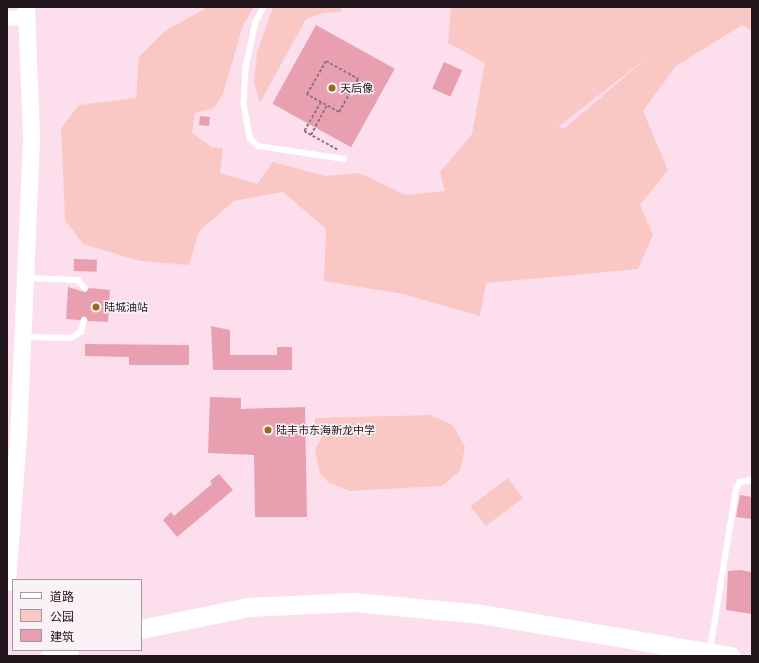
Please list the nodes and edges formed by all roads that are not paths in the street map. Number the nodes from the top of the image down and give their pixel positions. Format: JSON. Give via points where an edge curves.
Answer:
{"nodes":[{"id":1,"x":264,"y":7,"type":"edge"},
{"id":2,"x":27,"y":12,"type":"edge"},
{"id":3,"x":7,"y":18,"type":"edge"},
{"id":4,"x":342,"y":159,"type":"road end"},
{"id":5,"x":24,"y":278,"type":"junction"},
{"id":6,"x":85,"y":288,"type":"dead end"},
{"id":7,"x":84,"y":320,"type":"dead end"},
{"id":8,"x":21,"y":337,"type":"junction"},
{"id":9,"x":752,"y":480,"type":"edge"},
{"id":10,"x":7,"y":582,"type":"edge"},
{"id":11,"x":142,"y":629,"type":"edge"},
{"id":12,"x":66,"y":651,"type":"edge"},
{"id":13,"x":710,"y":652,"type":"junction"},
{"id":14,"x":50,"y":656,"type":"edge"},
{"id":15,"x":730,"y":656,"type":"edge"}],
"edges":[{"from":1,"to":4,"type":"lane","via":[[256,22],[246,68],[244,103],[250,138],[258,146]]},
{"from":2,"to":3,"type":"street"},
{"from":2,"to":5,"type":"main road","via":[[31,134]]},
{"from":5,"to":6,"type":"lane","via":[[78,280]]},
{"from":5,"to":8,"type":"main road"},
{"from":7,"to":8,"type":"lane","via":[[81,332],[71,338]]},
{"from":8,"to":10,"type":"main road","via":[[18,438]]},
{"from":9,"to":13,"type":"lane","via":[[740,482],[736,489]]},
{"from":11,"to":13,"type":"highway","via":[[248,607],[354,602],[481,614]]},
{"from":12,"to":14,"type":"highway"},
{"from":13,"to":15,"type":"highway"}]}
